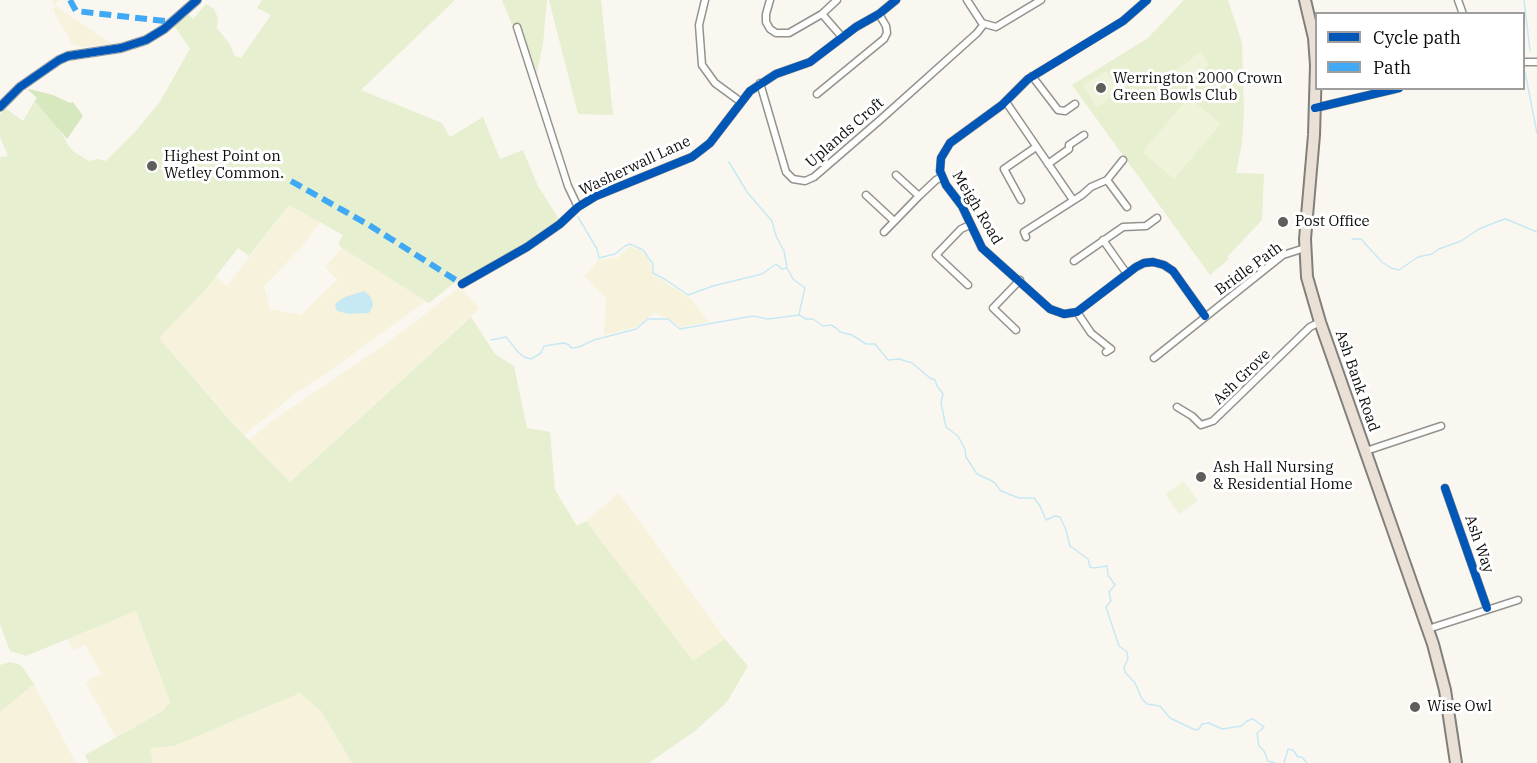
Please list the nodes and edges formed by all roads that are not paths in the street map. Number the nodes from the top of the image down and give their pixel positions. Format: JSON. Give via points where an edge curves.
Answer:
{"nodes":[{"id":1,"x":197,"y":0,"type":"edge"},
{"id":2,"x":704,"y":0,"type":"edge"},
{"id":3,"x":770,"y":0,"type":"edge"},
{"id":4,"x":837,"y":0,"type":"edge"},
{"id":5,"x":896,"y":0,"type":"edge"},
{"id":6,"x":967,"y":0,"type":"edge"},
{"id":7,"x":1042,"y":0,"type":"edge"},
{"id":8,"x":1147,"y":0,"type":"edge"},
{"id":9,"x":1305,"y":0,"type":"edge"},
{"id":10,"x":1468,"y":0,"type":"edge"},
{"id":11,"x":1459,"y":2,"type":"edge"},
{"id":12,"x":822,"y":14,"type":"junction"},
{"id":13,"x":879,"y":14,"type":"junction"},
{"id":14,"x":984,"y":24,"type":"junction"},
{"id":15,"x":517,"y":27,"type":"dead end"},
{"id":16,"x":842,"y":37,"type":"junction"},
{"id":17,"x":1315,"y":52,"type":"edge"},
{"id":18,"x":1032,"y":76,"type":"junction"},
{"id":19,"x":760,"y":83,"type":"junction"},
{"id":20,"x":1315,"y":90,"type":"edge"},
{"id":21,"x":1391,"y":90,"type":"edge"},
{"id":22,"x":817,"y":94,"type":"dead end"},
{"id":23,"x":741,"y":102,"type":"junction"},
{"id":24,"x":1005,"y":102,"type":"junction"},
{"id":25,"x":1074,"y":104,"type":"dead end"},
{"id":26,"x":0,"y":107,"type":"edge"},
{"id":27,"x":1315,"y":108,"type":"junction"},
{"id":28,"x":1084,"y":135,"type":"dead end"},
{"id":29,"x":1036,"y":147,"type":"junction"},
{"id":30,"x":1123,"y":160,"type":"dead end"},
{"id":31,"x":1048,"y":164,"type":"junction"},
{"id":32,"x":896,"y":175,"type":"dead end"},
{"id":33,"x":942,"y":177,"type":"junction"},
{"id":34,"x":1107,"y":180,"type":"junction"},
{"id":35,"x":866,"y":195,"type":"dead end"},
{"id":36,"x":919,"y":196,"type":"junction"},
{"id":37,"x":1021,"y":200,"type":"dead end"},
{"id":38,"x":1072,"y":200,"type":"junction"},
{"id":39,"x":578,"y":207,"type":"junction"},
{"id":40,"x":1127,"y":207,"type":"dead end"},
{"id":41,"x":1157,"y":218,"type":"dead end"},
{"id":42,"x":894,"y":221,"type":"junction"},
{"id":43,"x":970,"y":225,"type":"junction"},
{"id":44,"x":884,"y":232,"type":"dead end"},
{"id":45,"x":1026,"y":237,"type":"dead end"},
{"id":46,"x":1103,"y":240,"type":"junction"},
{"id":47,"x":1305,"y":248,"type":"junction"},
{"id":48,"x":1074,"y":261,"type":"dead end"},
{"id":49,"x":1128,"y":273,"type":"junction"},
{"id":50,"x":1020,"y":280,"type":"junction"},
{"id":51,"x":462,"y":284,"type":"dead end"},
{"id":52,"x":968,"y":285,"type":"dead end"},
{"id":53,"x":1077,"y":312,"type":"junction"},
{"id":54,"x":1205,"y":316,"type":"junction"},
{"id":55,"x":1320,"y":322,"type":"junction"},
{"id":56,"x":1016,"y":330,"type":"dead end"},
{"id":57,"x":1106,"y":352,"type":"dead end"},
{"id":58,"x":1154,"y":358,"type":"dead end"},
{"id":59,"x":1177,"y":407,"type":"dead end"},
{"id":60,"x":1441,"y":426,"type":"dead end"},
{"id":61,"x":1366,"y":451,"type":"junction"},
{"id":62,"x":1445,"y":488,"type":"dead end"},
{"id":63,"x":1518,"y":600,"type":"dead end"},
{"id":64,"x":1487,"y":608,"type":"junction"},
{"id":65,"x":1428,"y":629,"type":"junction"},
{"id":66,"x":1456,"y":763,"type":"edge"}],
"edges":[{"from":1,"to":26,"type":"street","via":[[146,40],[59,60],[20,87]]},
{"from":2,"to":23,"type":"street","via":[[699,25],[702,65],[715,83]]},
{"from":3,"to":12,"type":"street","via":[[766,22],[778,34],[789,33]]},
{"from":4,"to":12,"type":"street"},
{"from":5,"to":13,"type":"street","name":"Washerwall Lane"},
{"from":6,"to":14,"type":"street"},
{"from":7,"to":14,"type":"street","via":[[1001,25]]},
{"from":8,"to":18,"type":"street","name":"Meigh Road","via":[[1123,21]]},
{"from":9,"to":17,"type":"highway","name":"Ash Bank Road"},
{"from":10,"to":11,"type":"street"},
{"from":12,"to":16,"type":"street"},
{"from":13,"to":16,"type":"street","name":"Washerwall Lane"},
{"from":13,"to":22,"type":"street","via":[[886,26],[884,39]]},
{"from":14,"to":19,"type":"street","name":"Uplands Croft","via":[[880,120],[805,181],[793,179],[786,172]]},
{"from":15,"to":39,"type":"street"},
{"from":16,"to":19,"type":"street","name":"Washerwall Lane","via":[[810,62]]},
{"from":18,"to":24,"type":"street","name":"Meigh Road"},
{"from":18,"to":25,"type":"street","via":[[1058,110],[1065,111]]},
{"from":19,"to":23,"type":"street","name":"Washerwall Lane"},
{"from":20,"to":27,"type":"highway","name":"Ash Bank Road"},
{"from":21,"to":27,"type":"street"},
{"from":23,"to":39,"type":"street","name":"Washerwall Lane","via":[[710,143],[692,157]]},
{"from":24,"to":29,"type":"street"},
{"from":24,"to":33,"type":"street","name":"Meigh Road","via":[[947,146],[940,163]]},
{"from":27,"to":47,"type":"highway","name":"Ash Bank Road"},
{"from":28,"to":31,"type":"street"},
{"from":29,"to":31,"type":"street"},
{"from":29,"to":37,"type":"street","via":[[1004,169]]},
{"from":30,"to":34,"type":"street"},
{"from":31,"to":38,"type":"street"},
{"from":32,"to":36,"type":"street"},
{"from":33,"to":36,"type":"street"},
{"from":33,"to":43,"type":"street","name":"Meigh Road"},
{"from":34,"to":38,"type":"street"},
{"from":34,"to":40,"type":"street"},
{"from":35,"to":42,"type":"street"},
{"from":36,"to":42,"type":"street"},
{"from":38,"to":45,"type":"street","via":[[1024,232]]},
{"from":39,"to":51,"type":"street","name":"Washerwall Lane","via":[[527,247]]},
{"from":41,"to":46,"type":"street","via":[[1146,226],[1123,227]]},
{"from":42,"to":44,"type":"street"},
{"from":43,"to":50,"type":"street","name":"Meigh Road","via":[[982,248]]},
{"from":43,"to":52,"type":"street","via":[[936,255]]},
{"from":46,"to":48,"type":"street"},
{"from":46,"to":49,"type":"street"},
{"from":47,"to":54,"type":"street","name":"Bridle Path","via":[[1283,255]]},
{"from":47,"to":55,"type":"highway","name":"Ash Bank Road","via":[[1307,277]]},
{"from":49,"to":53,"type":"street"},
{"from":49,"to":54,"type":"street","via":[[1144,263],[1164,265],[1173,271]]},
{"from":50,"to":53,"type":"street","name":"Meigh Road","via":[[1050,309],[1064,314]]},
{"from":50,"to":56,"type":"street","via":[[993,308]]},
{"from":53,"to":57,"type":"street","via":[[1091,333],[1111,349]]},
{"from":54,"to":58,"type":"street","name":"Bridle Path"},
{"from":55,"to":59,"type":"street","name":"Ash Grove","via":[[1310,327],[1213,421],[1201,425]]},
{"from":55,"to":61,"type":"highway","name":"Ash Bank Road"},
{"from":60,"to":61,"type":"street"},
{"from":61,"to":65,"type":"highway","name":"Ash Bank Road"},
{"from":62,"to":64,"type":"street","name":"Ash Way"},
{"from":63,"to":64,"type":"street"},
{"from":64,"to":65,"type":"street"},
{"from":65,"to":66,"type":"highway","name":"Ash Bank Road","via":[[1445,690]]}]}
